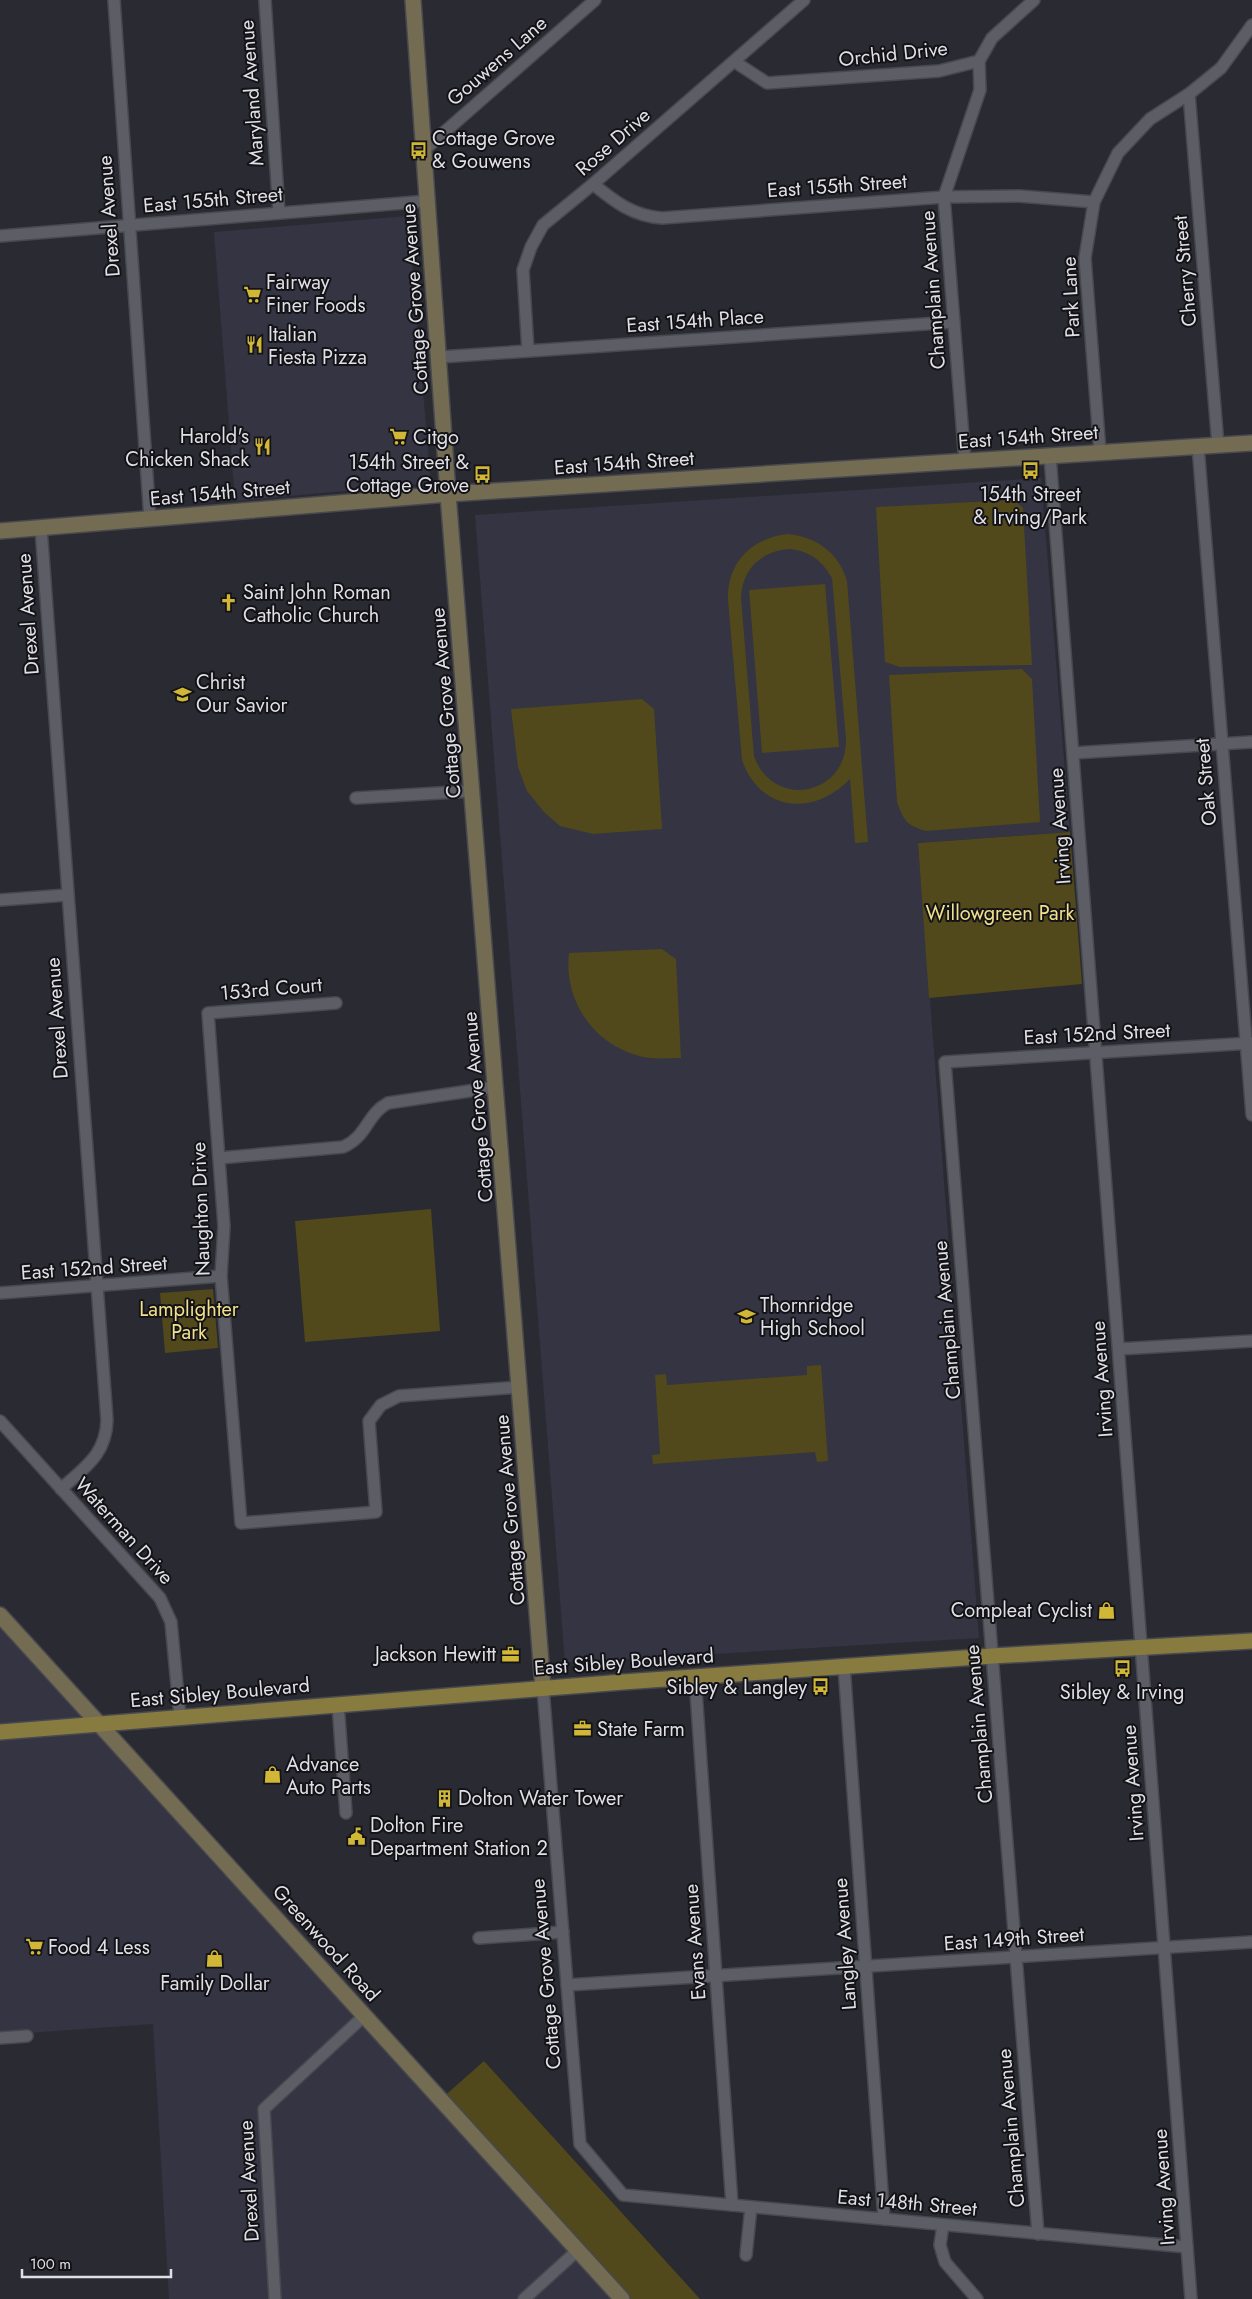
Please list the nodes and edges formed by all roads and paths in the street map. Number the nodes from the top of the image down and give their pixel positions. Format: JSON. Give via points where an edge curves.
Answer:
{"nodes":[{"id":1,"x":114,"y":0,"type":"edge"},
{"id":2,"x":265,"y":0,"type":"edge"},
{"id":3,"x":413,"y":0,"type":"edge"},
{"id":4,"x":595,"y":0,"type":"edge"},
{"id":5,"x":804,"y":0,"type":"edge"},
{"id":6,"x":1034,"y":0,"type":"edge"},
{"id":7,"x":1252,"y":25,"type":"edge"},
{"id":8,"x":978,"y":61,"type":"junction"},
{"id":9,"x":735,"y":62,"type":"junction"},
{"id":10,"x":1189,"y":94,"type":"junction"},
{"id":11,"x":424,"y":150,"type":"junction"},
{"id":12,"x":594,"y":184,"type":"junction"},
{"id":13,"x":944,"y":197,"type":"junction"},
{"id":14,"x":428,"y":201,"type":"junction"},
{"id":15,"x":1094,"y":202,"type":"junction"},
{"id":16,"x":279,"y":214,"type":"junction"},
{"id":17,"x":128,"y":226,"type":"junction"},
{"id":18,"x":0,"y":236,"type":"edge"},
{"id":19,"x":954,"y":322,"type":"junction"},
{"id":20,"x":528,"y":351,"type":"junction"},
{"id":21,"x":440,"y":357,"type":"junction"},
{"id":22,"x":1252,"y":443,"type":"edge"},
{"id":23,"x":1218,"y":445,"type":"junction"},
{"id":24,"x":1198,"y":446,"type":"junction"},
{"id":25,"x":1100,"y":452,"type":"junction"},
{"id":26,"x":1050,"y":456,"type":"junction"},
{"id":27,"x":965,"y":462,"type":"junction"},
{"id":28,"x":448,"y":494,"type":"junction"},
{"id":29,"x":150,"y":519,"type":"junction"},
{"id":30,"x":41,"y":528,"type":"junction"},
{"id":31,"x":0,"y":531,"type":"edge"},
{"id":32,"x":1252,"y":742,"type":"edge"},
{"id":33,"x":1222,"y":743,"type":"junction"},
{"id":34,"x":1073,"y":754,"type":"junction"},
{"id":35,"x":473,"y":792,"type":"junction"},
{"id":36,"x":356,"y":798,"type":"dead end"},
{"id":37,"x":67,"y":895,"type":"junction"},
{"id":38,"x":0,"y":900,"type":"edge"},
{"id":39,"x":336,"y":1003,"type":"dead end"},
{"id":40,"x":208,"y":1013,"type":"joint"},
{"id":41,"x":1249,"y":1043,"type":"edge"},
{"id":42,"x":1096,"y":1053,"type":"junction"},
{"id":43,"x":945,"y":1062,"type":"joint"},
{"id":44,"x":496,"y":1088,"type":"junction"},
{"id":45,"x":1252,"y":1115,"type":"edge"},
{"id":46,"x":219,"y":1158,"type":"junction"},
{"id":47,"x":221,"y":1276,"type":"junction"},
{"id":48,"x":96,"y":1287,"type":"junction"},
{"id":49,"x":0,"y":1293,"type":"edge"},
{"id":50,"x":1252,"y":1342,"type":"edge"},
{"id":51,"x":1119,"y":1350,"type":"junction"},
{"id":52,"x":520,"y":1387,"type":"junction"},
{"id":53,"x":0,"y":1421,"type":"edge"},
{"id":54,"x":61,"y":1488,"type":"junction"},
{"id":55,"x":0,"y":1615,"type":"edge"},
{"id":56,"x":1252,"y":1641,"type":"edge"},
{"id":57,"x":1142,"y":1648,"type":"junction"},
{"id":58,"x":992,"y":1656,"type":"junction"},
{"id":59,"x":844,"y":1666,"type":"junction"},
{"id":60,"x":695,"y":1677,"type":"junction"},
{"id":61,"x":544,"y":1688,"type":"junction"},
{"id":62,"x":338,"y":1704,"type":"junction"},
{"id":63,"x":180,"y":1717,"type":"junction"},
{"id":64,"x":100,"y":1724,"type":"junction"},
{"id":65,"x":0,"y":1732,"type":"edge"},
{"id":66,"x":346,"y":1813,"type":"dead end"},
{"id":67,"x":563,"y":1932,"type":"junction"},
{"id":68,"x":479,"y":1938,"type":"dead end"},
{"id":69,"x":1252,"y":1942,"type":"edge"},
{"id":70,"x":1165,"y":1948,"type":"junction"},
{"id":71,"x":1016,"y":1958,"type":"junction"},
{"id":72,"x":866,"y":1966,"type":"junction"},
{"id":73,"x":716,"y":1976,"type":"junction"},
{"id":74,"x":567,"y":1985,"type":"junction"},
{"id":75,"x":365,"y":2015,"type":"junction"},
{"id":76,"x":27,"y":2036,"type":"dead end"},
{"id":77,"x":0,"y":2038,"type":"edge"},
{"id":78,"x":623,"y":2195,"type":"joint"},
{"id":79,"x":732,"y":2205,"type":"junction"},
{"id":80,"x":751,"y":2207,"type":"junction"},
{"id":81,"x":884,"y":2219,"type":"junction"},
{"id":82,"x":942,"y":2225,"type":"junction"},
{"id":83,"x":1038,"y":2234,"type":"junction"},
{"id":84,"x":1188,"y":2247,"type":"junction"},
{"id":85,"x":578,"y":2250,"type":"junction"},
{"id":86,"x":746,"y":2255,"type":"dead end"},
{"id":87,"x":275,"y":2299,"type":"edge"},
{"id":88,"x":524,"y":2299,"type":"edge"},
{"id":89,"x":622,"y":2299,"type":"edge"},
{"id":90,"x":977,"y":2299,"type":"edge"},
{"id":91,"x":1191,"y":2299,"type":"edge"}],
"edges":[{"from":1,"to":17,"type":"street","name":"Drexel Avenue"},
{"from":2,"to":16,"type":"street","name":"Maryland Avenue"},
{"from":3,"to":11,"type":"street","name":"Cottage Grove Avenue"},
{"from":4,"to":11,"type":"street","name":"Gouwens Lane"},
{"from":5,"to":9,"type":"street","name":"Rose Drive"},
{"from":6,"to":8,"type":"street","name":"Orchid Drive","via":[[992,38]]},
{"from":7,"to":10,"type":"street","name":"Park Lane","via":[[1221,68]]},
{"from":8,"to":9,"type":"street","name":"Orchid Drive","via":[[939,72],[767,84]]},
{"from":8,"to":13,"type":"street","name":"Champlain Avenue","via":[[980,90]]},
{"from":9,"to":12,"type":"street","name":"Rose Drive"},
{"from":10,"to":15,"type":"street","name":"Park Lane","via":[[1150,119],[1118,153]]},
{"from":10,"to":23,"type":"street","name":"Cherry Street"},
{"from":11,"to":14,"type":"street","name":"Cottage Grove Avenue"},
{"from":12,"to":13,"type":"street","name":"East 155th Street","via":[[633,212],[662,218]]},
{"from":12,"to":20,"type":"street","name":"Rose Drive","via":[[543,225],[531,247],[523,270]]},
{"from":13,"to":15,"type":"street","name":"East 155th Street","via":[[1018,196]]},
{"from":13,"to":19,"type":"street","name":"Champlain Avenue"},
{"from":14,"to":16,"type":"street","name":"East 155th Street"},
{"from":14,"to":21,"type":"street","name":"Cottage Grove Avenue"},
{"from":15,"to":25,"type":"street","name":"Park Lane","via":[[1085,258]]},
{"from":16,"to":17,"type":"street","name":"East 155th Street"},
{"from":17,"to":18,"type":"street","name":"East 155th Street"},
{"from":17,"to":29,"type":"street","name":"Drexel Avenue"},
{"from":19,"to":20,"type":"street","name":"East 154th Place"},
{"from":19,"to":27,"type":"street","name":"Champlain Avenue"},
{"from":20,"to":21,"type":"street","name":"East 154th Place"},
{"from":21,"to":28,"type":"street","name":"Cottage Grove Avenue"},
{"from":22,"to":23,"type":"street","name":"East 154th Street"},
{"from":23,"to":24,"type":"street","name":"East 154th Street"},
{"from":24,"to":25,"type":"street","name":"East 154th Street"},
{"from":24,"to":33,"type":"street","name":"Oak Street"},
{"from":25,"to":26,"type":"street","name":"East 154th Street"},
{"from":26,"to":27,"type":"street","name":"East 154th Street"},
{"from":26,"to":34,"type":"street","name":"Irving Avenue"},
{"from":27,"to":28,"type":"street","name":"East 154th Street"},
{"from":28,"to":29,"type":"street","name":"East 154th Street"},
{"from":28,"to":35,"type":"street","name":"Cottage Grove Avenue"},
{"from":29,"to":30,"type":"street","name":"East 154th Street"},
{"from":30,"to":31,"type":"street","name":"East 154th Street"},
{"from":30,"to":37,"type":"street","name":"Drexel Avenue"},
{"from":32,"to":33,"type":"street"},
{"from":33,"to":34,"type":"street"},
{"from":33,"to":41,"type":"street","name":"Oak Street"},
{"from":34,"to":42,"type":"street","name":"Irving Avenue"},
{"from":35,"to":36,"type":"street"},
{"from":35,"to":44,"type":"street","name":"Cottage Grove Avenue"},
{"from":37,"to":38,"type":"street"},
{"from":37,"to":48,"type":"street","name":"Drexel Avenue"},
{"from":39,"to":40,"type":"street","name":"153rd Court"},
{"from":40,"to":46,"type":"street","name":"Naughton Drive"},
{"from":41,"to":42,"type":"street","name":"East 152nd Street"},
{"from":41,"to":45,"type":"street","name":"Oak Street"},
{"from":42,"to":43,"type":"street","name":"East 152nd Street"},
{"from":42,"to":51,"type":"street","name":"Irving Avenue"},
{"from":43,"to":58,"type":"street","name":"Champlain Avenue"},
{"from":44,"to":46,"type":"street","via":[[388,1103],[379,1108],[362,1135],[343,1147]]},
{"from":44,"to":52,"type":"street","name":"Cottage Grove Avenue"},
{"from":46,"to":47,"type":"street","name":"Naughton Drive","via":[[224,1226]]},
{"from":47,"to":48,"type":"street","name":"East 152nd Street"},
{"from":47,"to":52,"type":"street","name":"Naughton Drive","via":[[241,1523],[376,1512],[369,1421],[381,1405],[400,1396]]},
{"from":48,"to":49,"type":"street","name":"East 152nd Street"},
{"from":48,"to":54,"type":"street","name":"Drexel Avenue","via":[[106,1434],[95,1458]]},
{"from":50,"to":51,"type":"street"},
{"from":51,"to":57,"type":"street","name":"Irving Avenue"},
{"from":52,"to":61,"type":"street","name":"Cottage Grove Avenue"},
{"from":53,"to":54,"type":"street","name":"Waterman Drive"},
{"from":54,"to":63,"type":"street","name":"Waterman Drive","via":[[160,1598],[171,1622]]},
{"from":55,"to":64,"type":"street","name":"Greenwood Road"},
{"from":56,"to":57,"type":"main road","name":"East Sibley Boulevard"},
{"from":57,"to":58,"type":"main road","name":"East Sibley Boulevard"},
{"from":57,"to":70,"type":"street","name":"Irving Avenue"},
{"from":58,"to":59,"type":"main road","name":"East Sibley Boulevard"},
{"from":58,"to":71,"type":"street","name":"Champlain Avenue"},
{"from":59,"to":60,"type":"main road","name":"East Sibley Boulevard"},
{"from":59,"to":72,"type":"street","name":"Langley Avenue"},
{"from":60,"to":61,"type":"main road","name":"East Sibley Boulevard"},
{"from":60,"to":73,"type":"street","name":"Evans Avenue"},
{"from":61,"to":62,"type":"main road","name":"East Sibley Boulevard"},
{"from":61,"to":67,"type":"street","name":"Cottage Grove Avenue"},
{"from":62,"to":63,"type":"main road","name":"East Sibley Boulevard"},
{"from":62,"to":66,"type":"street"},
{"from":63,"to":64,"type":"main road","name":"East Sibley Boulevard"},
{"from":64,"to":65,"type":"main road","name":"East Sibley Boulevard"},
{"from":64,"to":75,"type":"street","name":"Greenwood Road"},
{"from":67,"to":68,"type":"street"},
{"from":67,"to":74,"type":"street","name":"Cottage Grove Avenue"},
{"from":69,"to":70,"type":"street","name":"East 149th Street"},
{"from":70,"to":71,"type":"street","name":"East 149th Street"},
{"from":70,"to":84,"type":"street","name":"Irving Avenue"},
{"from":71,"to":72,"type":"street","name":"East 149th Street"},
{"from":71,"to":83,"type":"street","name":"Champlain Avenue"},
{"from":72,"to":73,"type":"street","name":"East 149th Street"},
{"from":72,"to":81,"type":"street","name":"Langley Avenue"},
{"from":73,"to":74,"type":"street"},
{"from":73,"to":79,"type":"street","name":"Evans Avenue"},
{"from":74,"to":78,"type":"street","name":"Cottage Grove Avenue","via":[[580,2144]]},
{"from":75,"to":85,"type":"street","name":"Greenwood Road"},
{"from":75,"to":87,"type":"street","name":"Drexel Avenue","via":[[264,2109]]},
{"from":76,"to":77,"type":"street"},
{"from":78,"to":79,"type":"street","name":"East 148th Street"},
{"from":79,"to":80,"type":"street","name":"East 148th Street"},
{"from":80,"to":81,"type":"street","name":"East 148th Street"},
{"from":80,"to":86,"type":"street"},
{"from":81,"to":82,"type":"street","name":"East 148th Street"},
{"from":82,"to":83,"type":"street","name":"East 148th Street"},
{"from":82,"to":90,"type":"street","via":[[940,2245],[945,2262]]},
{"from":83,"to":84,"type":"street","name":"East 148th Street"},
{"from":84,"to":91,"type":"street","name":"Irving Avenue"},
{"from":85,"to":88,"type":"street"},
{"from":85,"to":89,"type":"street","name":"Greenwood Road"}]}
